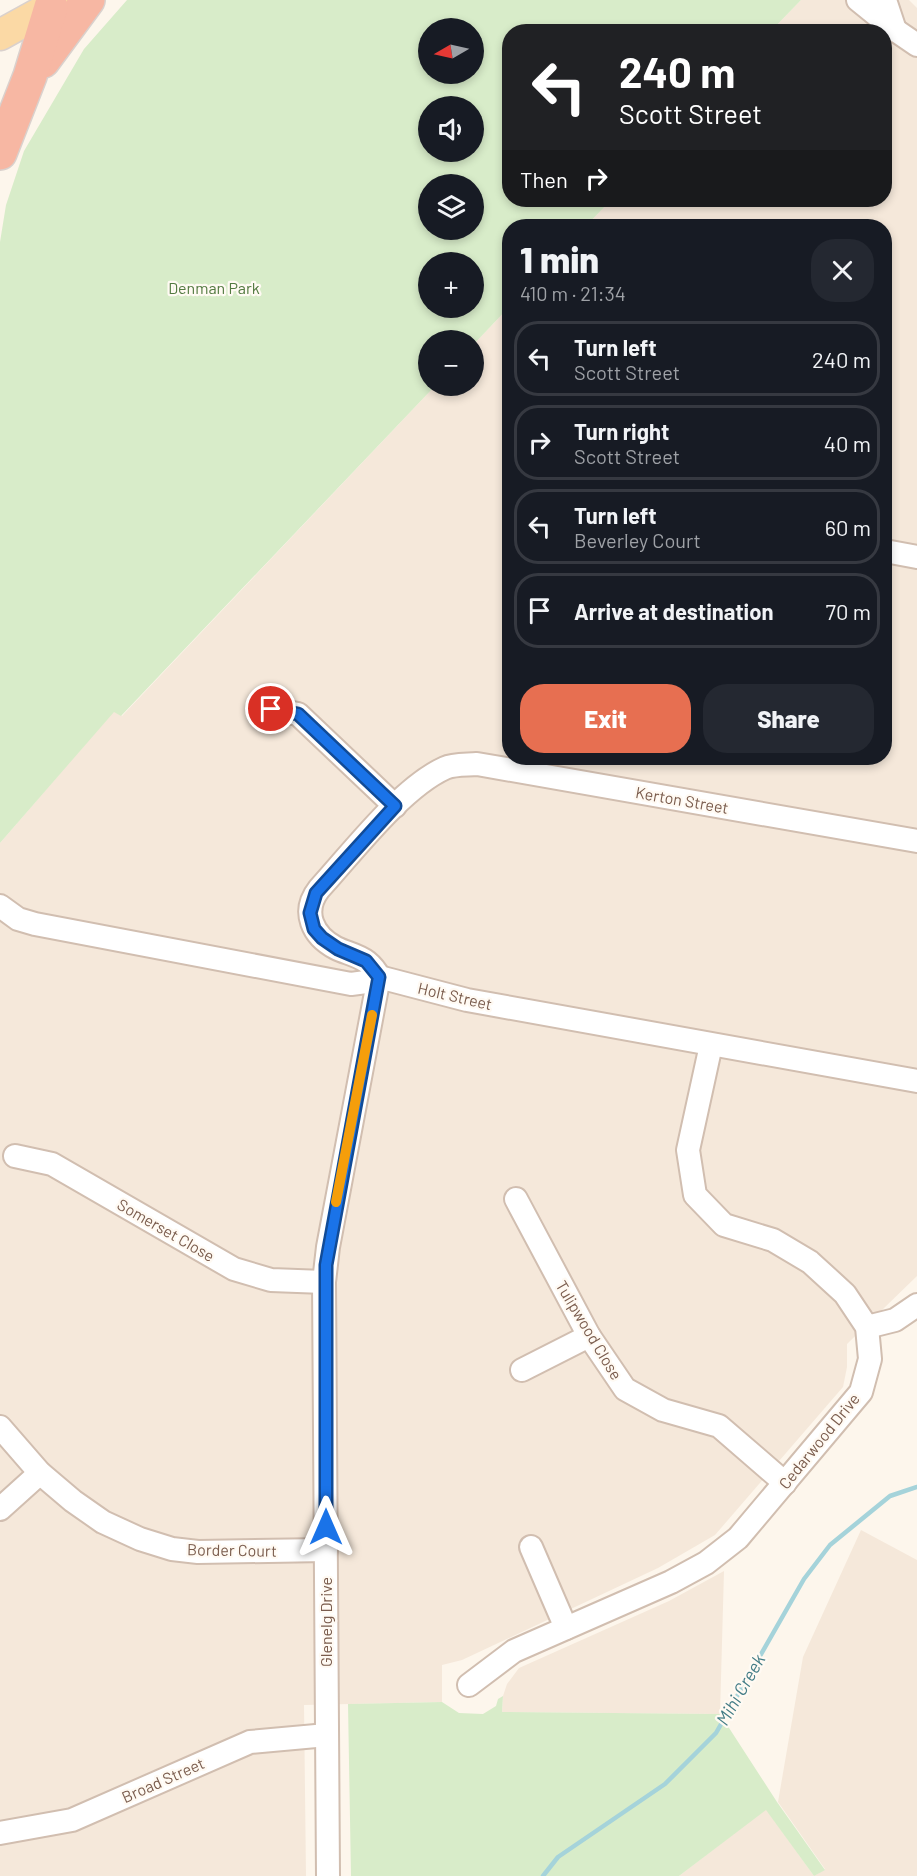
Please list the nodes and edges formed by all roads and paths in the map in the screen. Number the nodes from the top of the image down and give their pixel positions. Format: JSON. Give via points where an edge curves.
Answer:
{"nodes":[{"id":1,"x":88,"y":0,"type":"edge"},
{"id":2,"x":858,"y":0,"type":"edge"},
{"id":3,"x":885,"y":0,"type":"edge"},
{"id":4,"x":56,"y":2,"type":"edge"},
{"id":5,"x":888,"y":24,"type":"edge"},
{"id":6,"x":892,"y":28,"type":"edge"},
{"id":7,"x":895,"y":30,"type":"junction"},
{"id":8,"x":0,"y":35,"type":"edge"},
{"id":9,"x":917,"y":45,"type":"edge"},
{"id":10,"x":30,"y":76,"type":"junction"},
{"id":11,"x":0,"y":153,"type":"edge"},
{"id":12,"x":892,"y":552,"type":"edge"},
{"id":13,"x":917,"y":557,"type":"edge"},
{"id":14,"x":271,"y":709,"type":"dead end"},
{"id":15,"x":395,"y":806,"type":"junction"},
{"id":16,"x":917,"y":841,"type":"edge"},
{"id":17,"x":0,"y":906,"type":"edge"},
{"id":18,"x":379,"y":977,"type":"junction"},
{"id":19,"x":711,"y":1045,"type":"junction"},
{"id":20,"x":917,"y":1081,"type":"edge"},
{"id":21,"x":15,"y":1156,"type":"dead end"},
{"id":22,"x":516,"y":1199,"type":"dead end"},
{"id":23,"x":324,"y":1282,"type":"junction"},
{"id":24,"x":917,"y":1305,"type":"edge"},
{"id":25,"x":867,"y":1327,"type":"junction"},
{"id":26,"x":589,"y":1336,"type":"junction"},
{"id":27,"x":522,"y":1370,"type":"dead end"},
{"id":28,"x":0,"y":1427,"type":"edge"},
{"id":29,"x":40,"y":1473,"type":"junction"},
{"id":30,"x":785,"y":1483,"type":"junction"},
{"id":31,"x":0,"y":1509,"type":"edge"},
{"id":32,"x":531,"y":1546,"type":"dead end"},
{"id":33,"x":326,"y":1550,"type":"junction"},
{"id":34,"x":566,"y":1628,"type":"junction"},
{"id":35,"x":469,"y":1685,"type":"dead end"},
{"id":36,"x":327,"y":1735,"type":"junction"},
{"id":37,"x":0,"y":1833,"type":"edge"},
{"id":38,"x":328,"y":1876,"type":"edge"}],
"edges":[{"from":1,"to":10,"type":"highway"},
{"from":2,"to":5,"type":"street"},
{"from":3,"to":7,"type":"street"},
{"from":4,"to":8,"type":"main road"},
{"from":4,"to":10,"type":"highway"},
{"from":6,"to":7,"type":"street"},
{"from":7,"to":9,"type":"street"},
{"from":10,"to":11,"type":"highway"},
{"from":12,"to":13,"type":"street"},
{"from":14,"to":15,"type":"street","via":[[298,714]]},
{"from":15,"to":16,"type":"street","name":"Kerton Street","via":[[423,781],[447,767],[477,764]]},
{"from":15,"to":18,"type":"street","via":[[316,893],[310,913],[314,929],[322,938],[366,961]]},
{"from":17,"to":18,"type":"street","name":"Holt Street","via":[[18,919],[34,924],[270,970],[351,984]]},
{"from":18,"to":19,"type":"street","name":"Holt Street","via":[[455,997]]},
{"from":18,"to":23,"type":"street","name":"Glenelg Drive"},
{"from":19,"to":20,"type":"street","name":"Holt Street"},
{"from":19,"to":25,"type":"street","name":"Cedarwood Drive","via":[[688,1150],[695,1195],[724,1226],[772,1240],[810,1262],[845,1294]]},
{"from":21,"to":23,"type":"street","name":"Somerset Close","via":[[52,1164],[234,1269],[271,1280]]},
{"from":22,"to":26,"type":"street","name":"Tulipwood Close"},
{"from":23,"to":33,"type":"street","name":"Glenelg Drive"},
{"from":24,"to":25,"type":"street","via":[[895,1320]]},
{"from":25,"to":30,"type":"street","name":"Cedarwood Drive","via":[[870,1359],[861,1392]]},
{"from":26,"to":27,"type":"street"},
{"from":26,"to":30,"type":"street","name":"Tulipwood Close","via":[[625,1389],[663,1410],[719,1426]]},
{"from":28,"to":29,"type":"street","name":"Border Court"},
{"from":29,"to":31,"type":"street"},
{"from":29,"to":33,"type":"street","name":"Border Court","via":[[103,1522],[172,1549]]},
{"from":30,"to":34,"type":"street","name":"Cedarwood Drive","via":[[738,1538],[706,1563]]},
{"from":32,"to":34,"type":"street"},
{"from":33,"to":36,"type":"street","name":"Glenelg Drive"},
{"from":34,"to":35,"type":"street","name":"Cedarwood Drive","via":[[514,1651]]},
{"from":36,"to":37,"type":"street","name":"Broad Street","via":[[250,1742],[72,1820]]},
{"from":36,"to":38,"type":"street","name":"Glenelg Drive"}]}
